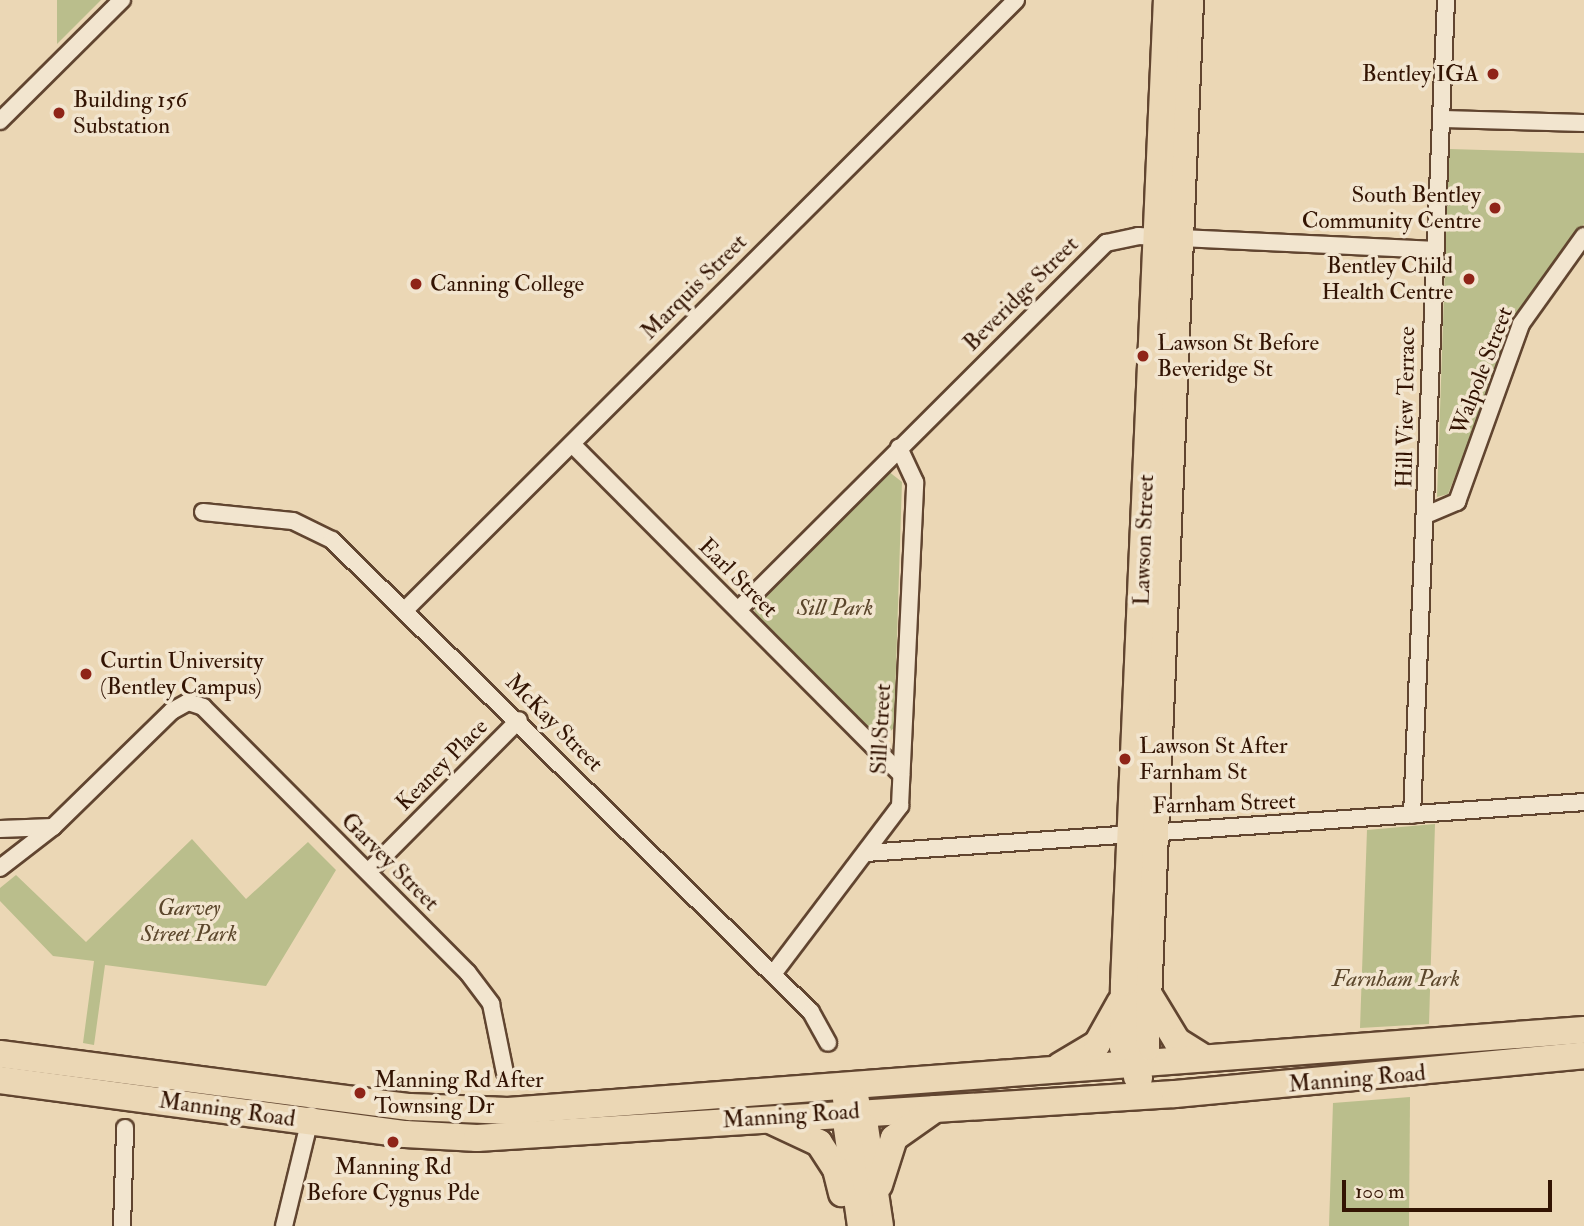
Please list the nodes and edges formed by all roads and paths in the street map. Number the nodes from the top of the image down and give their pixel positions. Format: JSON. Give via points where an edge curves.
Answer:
{"nodes":[{"id":1,"x":122,"y":0,"type":"edge"},
{"id":2,"x":1016,"y":0,"type":"edge"},
{"id":3,"x":1167,"y":0,"type":"edge"},
{"id":4,"x":1190,"y":0,"type":"edge"},
{"id":5,"x":1446,"y":0,"type":"edge"},
{"id":6,"x":1443,"y":119,"type":"junction"},
{"id":7,"x":0,"y":121,"type":"edge"},
{"id":8,"x":1584,"y":122,"type":"edge"},
{"id":9,"x":1584,"y":236,"type":"edge"},
{"id":10,"x":1168,"y":237,"type":"junction"},
{"id":11,"x":1432,"y":250,"type":"junction"},
{"id":12,"x":572,"y":444,"type":"junction"},
{"id":13,"x":899,"y":448,"type":"junction"},
{"id":14,"x":203,"y":512,"type":"dead end"},
{"id":15,"x":1426,"y":515,"type":"junction"},
{"id":16,"x":406,"y":609,"type":"junction"},
{"id":17,"x":738,"y":610,"type":"junction"},
{"id":18,"x":519,"y":720,"type":"junction"},
{"id":19,"x":901,"y":774,"type":"junction"},
{"id":20,"x":1584,"y":802,"type":"edge"},
{"id":21,"x":1412,"y":815,"type":"junction"},
{"id":22,"x":53,"y":827,"type":"junction"},
{"id":23,"x":0,"y":830,"type":"edge"},
{"id":24,"x":1142,"y":830,"type":"junction"},
{"id":25,"x":866,"y":853,"type":"junction"},
{"id":26,"x":0,"y":868,"type":"edge"},
{"id":27,"x":368,"y":872,"type":"junction"},
{"id":28,"x":773,"y":974,"type":"junction"},
{"id":29,"x":1124,"y":983,"type":"junction"},
{"id":30,"x":1149,"y":994,"type":"junction"},
{"id":31,"x":1584,"y":1030,"type":"edge"},
{"id":32,"x":828,"y":1044,"type":"dead end"},
{"id":33,"x":0,"y":1054,"type":"edge"},
{"id":34,"x":1584,"y":1055,"type":"edge"},
{"id":35,"x":1203,"y":1058,"type":"junction"},
{"id":36,"x":1137,"y":1068,"type":"junction"},
{"id":37,"x":1042,"y":1072,"type":"junction"},
{"id":38,"x":505,"y":1073,"type":"dead end"},
{"id":39,"x":0,"y":1080,"type":"edge"},
{"id":40,"x":876,"y":1087,"type":"junction"},
{"id":41,"x":828,"y":1090,"type":"junction"},
{"id":42,"x":1168,"y":1094,"type":"junction"},
{"id":43,"x":313,"y":1095,"type":"junction"},
{"id":44,"x":1105,"y":1097,"type":"junction"},
{"id":45,"x":939,"y":1106,"type":"junction"},
{"id":46,"x":853,"y":1109,"type":"junction"},
{"id":47,"x":765,"y":1118,"type":"junction"},
{"id":48,"x":310,"y":1121,"type":"junction"},
{"id":49,"x":125,"y":1128,"type":"dead end"},
{"id":50,"x":878,"y":1215,"type":"edge"},
{"id":51,"x":122,"y":1226,"type":"edge"},
{"id":52,"x":284,"y":1226,"type":"edge"},
{"id":53,"x":847,"y":1226,"type":"edge"},
{"id":54,"x":860,"y":1226,"type":"edge"}],
"edges":[{"from":1,"to":7,"type":"street"},
{"from":2,"to":12,"type":"street","name":"Marquis Street"},
{"from":3,"to":10,"type":"main road","name":"Lawson Street"},
{"from":4,"to":10,"type":"main road","name":"Lawson Street"},
{"from":5,"to":6,"type":"street","name":"Hill View Terrace"},
{"from":6,"to":8,"type":"street"},
{"from":6,"to":11,"type":"street","name":"Hill View Terrace"},
{"from":9,"to":15,"type":"street","name":"Walpole Street","via":[[1521,324],[1457,502]]},
{"from":10,"to":11,"type":"street","name":"Beveridge Street"},
{"from":10,"to":13,"type":"street","name":"Beveridge Street","via":[[1125,237],[1098,249]]},
{"from":10,"to":24,"type":"main road","name":"Lawson Street"},
{"from":11,"to":15,"type":"street","name":"Hill View Terrace"},
{"from":12,"to":16,"type":"street","name":"Marquis Street"},
{"from":12,"to":17,"type":"street","name":"Earl Street"},
{"from":13,"to":17,"type":"street","name":"Beveridge Street"},
{"from":13,"to":19,"type":"street","name":"Sill Street","via":[[915,482]]},
{"from":14,"to":16,"type":"street","name":"McKay Street","via":[[309,526]]},
{"from":15,"to":21,"type":"street","name":"Hill View Terrace"},
{"from":16,"to":18,"type":"street","name":"McKay Street"},
{"from":17,"to":19,"type":"street","name":"Earl Street"},
{"from":18,"to":27,"type":"street","name":"Keaney Place"},
{"from":18,"to":28,"type":"street","name":"McKay Street"},
{"from":19,"to":25,"type":"street","name":"Sill Street","via":[[900,806]]},
{"from":20,"to":21,"type":"street","name":"Farnham Street"},
{"from":21,"to":24,"type":"street","name":"Farnham Street"},
{"from":22,"to":23,"type":"street"},
{"from":22,"to":26,"type":"street"},
{"from":22,"to":27,"type":"street","name":"Garvey Street","via":[[172,710],[188,702],[203,707]]},
{"from":24,"to":25,"type":"street","name":"Farnham Street"},
{"from":24,"to":29,"type":"main road","name":"Lawson Street"},
{"from":24,"to":30,"type":"main road","name":"Lawson Street"},
{"from":25,"to":28,"type":"street","name":"Sill Street"},
{"from":27,"to":38,"type":"street","name":"Garvey Street","via":[[491,1004]]},
{"from":28,"to":32,"type":"street","name":"McKay Street","via":[[811,1012]]},
{"from":29,"to":36,"type":"main road","name":"Lawson Street","via":[[1123,1047]]},
{"from":29,"to":37,"type":"main road","via":[[1119,1008],[1100,1041]]},
{"from":30,"to":35,"type":"main road","via":[[1177,1041]]},
{"from":30,"to":36,"type":"main road","name":"Lawson Street"},
{"from":31,"to":35,"type":"main road","name":"Manning Road"},
{"from":33,"to":43,"type":"main road","name":"Manning Road"},
{"from":34,"to":42,"type":"main road","name":"Manning Road"},
{"from":35,"to":36,"type":"main road","name":"Manning Road"},
{"from":36,"to":37,"type":"main road","name":"Manning Road"},
{"from":36,"to":42,"type":"main road"},
{"from":36,"to":44,"type":"main road","via":[[1121,1093]]},
{"from":37,"to":40,"type":"main road","name":"Manning Road"},
{"from":39,"to":48,"type":"main road","name":"Manning Road"},
{"from":40,"to":41,"type":"main road","name":"Manning Road"},
{"from":40,"to":46,"type":"main road"},
{"from":41,"to":43,"type":"main road","name":"Manning Road","via":[[508,1111]]},
{"from":41,"to":46,"type":"main road"},
{"from":42,"to":44,"type":"main road","name":"Manning Road"},
{"from":43,"to":48,"type":"street"},
{"from":44,"to":45,"type":"main road","name":"Manning Road"},
{"from":45,"to":46,"type":"main road","name":"Manning Road"},
{"from":45,"to":50,"type":"main road","via":[[894,1138],[884,1156]]},
{"from":46,"to":47,"type":"main road","name":"Manning Road"},
{"from":46,"to":50,"type":"main road"},
{"from":46,"to":54,"type":"main road"},
{"from":47,"to":48,"type":"main road","name":"Manning Road","via":[[477,1138]]},
{"from":47,"to":53,"type":"main road","via":[[801,1132],[829,1155]]},
{"from":48,"to":52,"type":"street"},
{"from":49,"to":51,"type":"street"}]}
